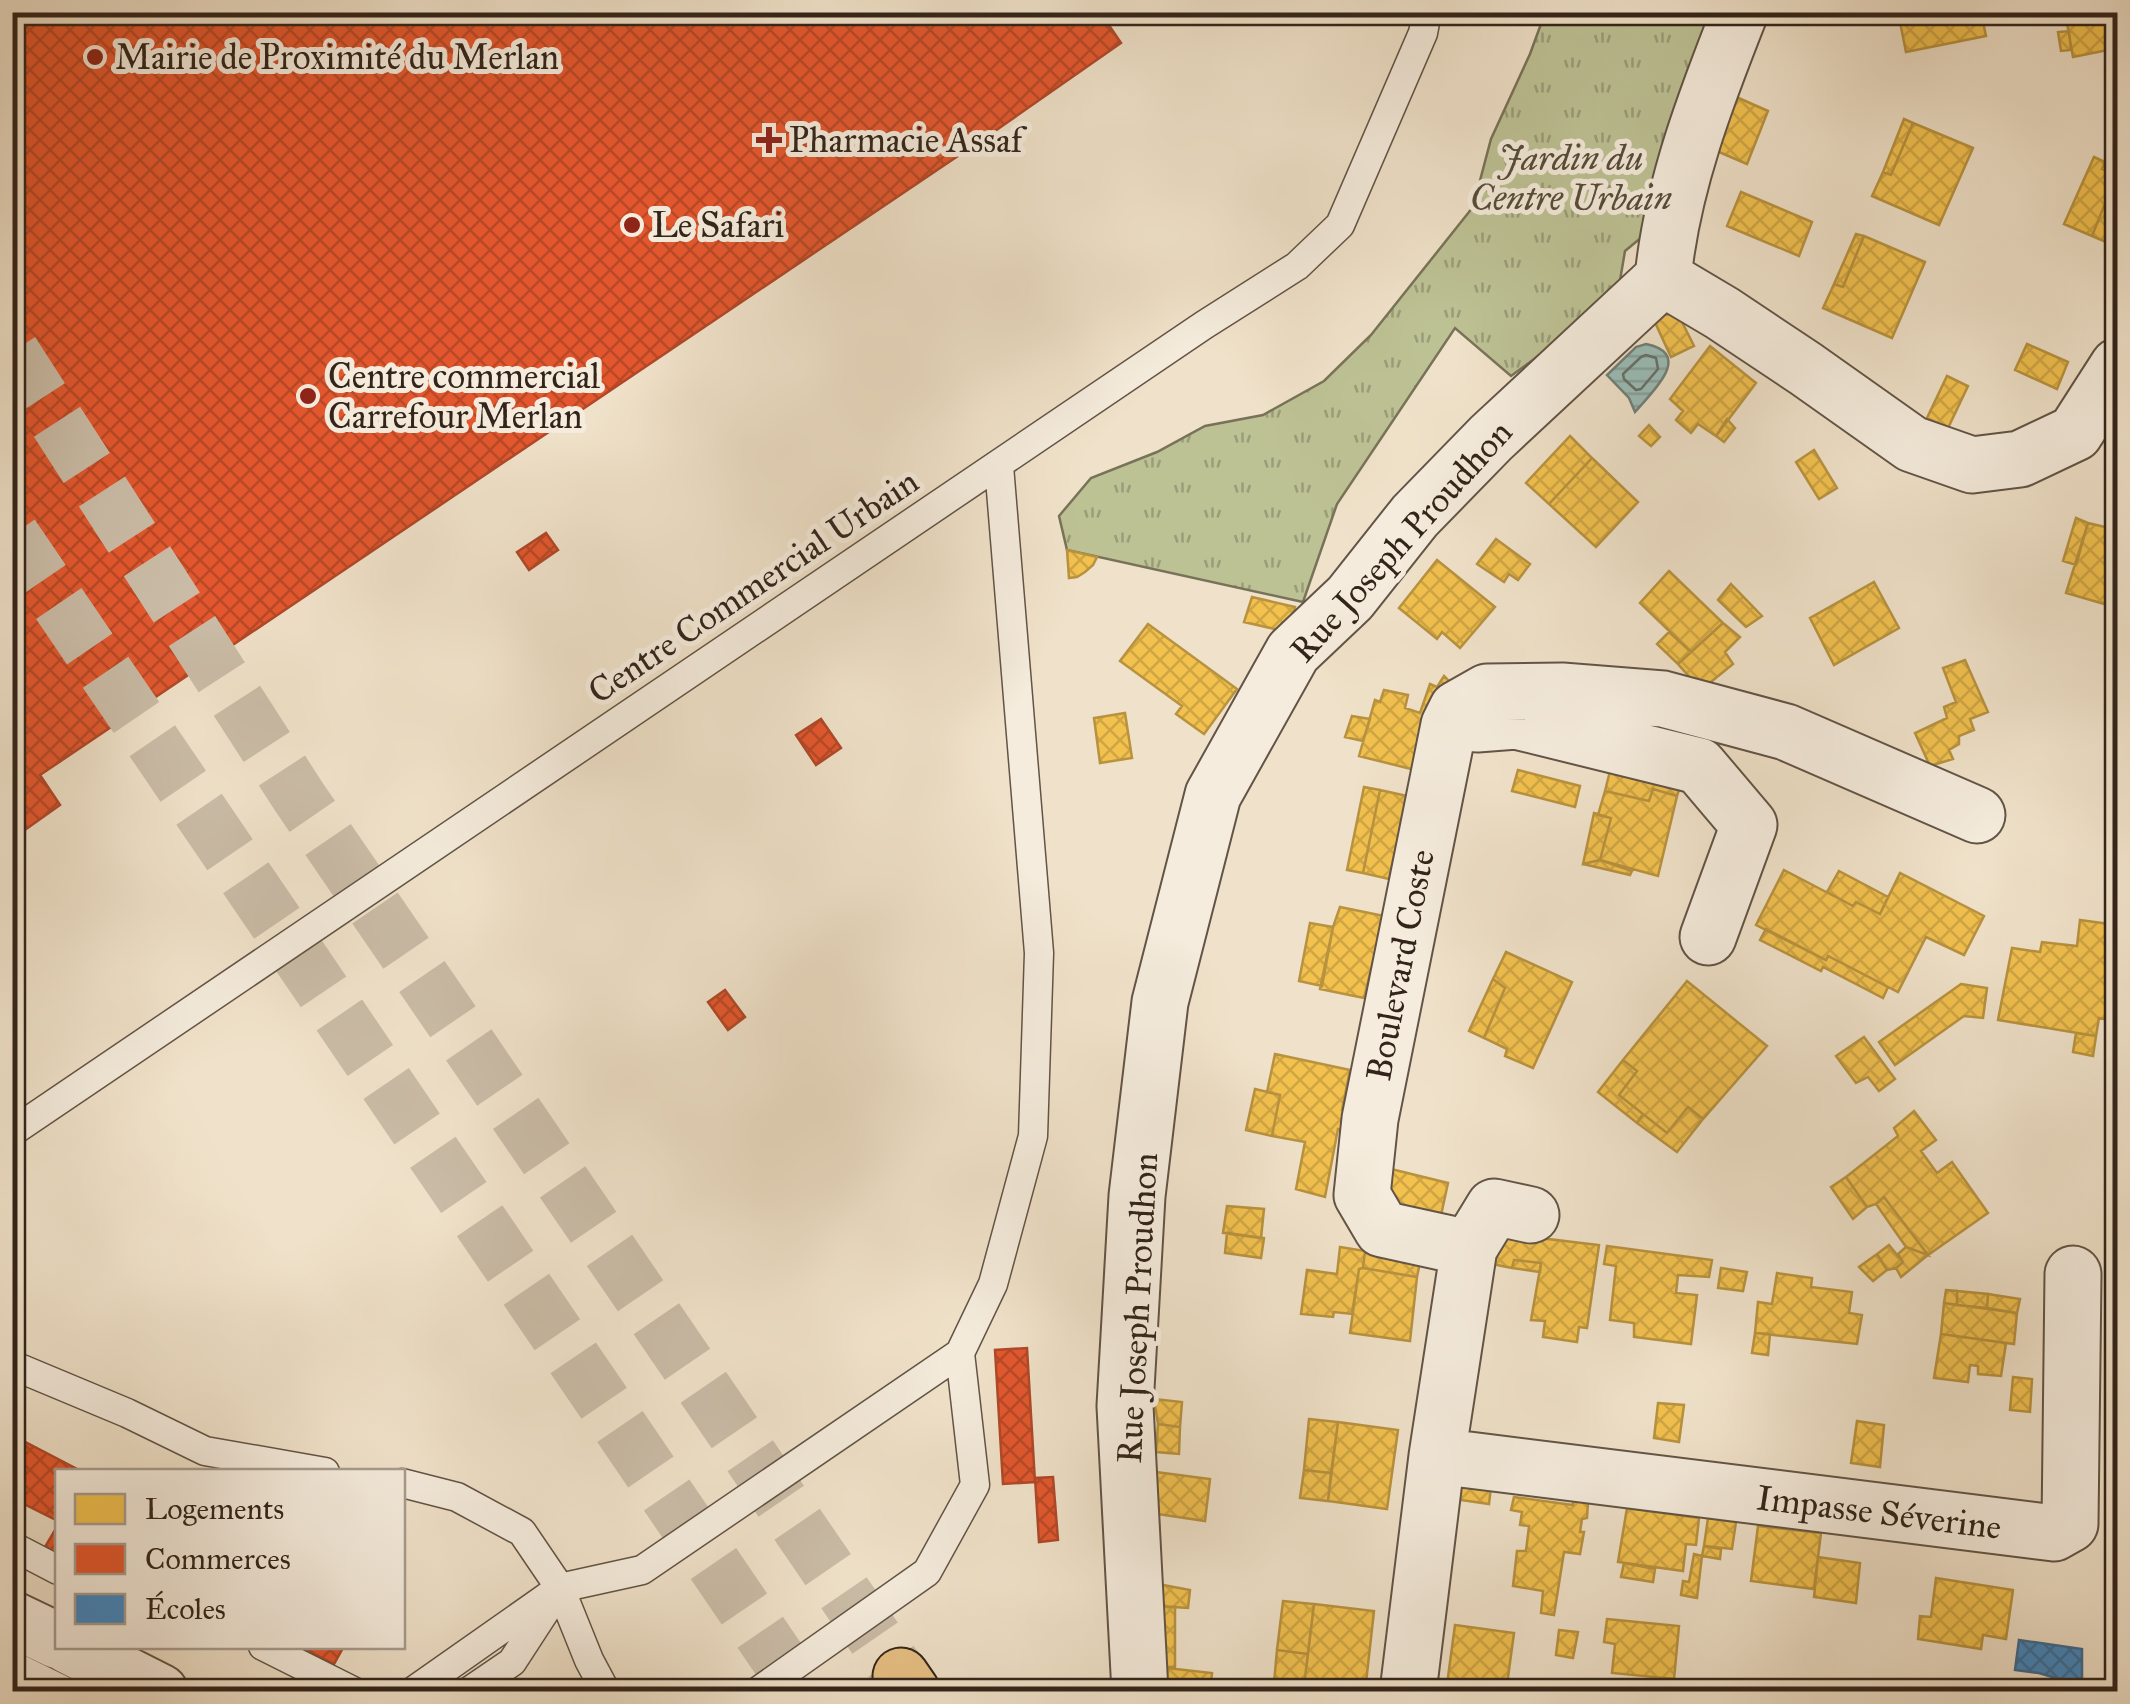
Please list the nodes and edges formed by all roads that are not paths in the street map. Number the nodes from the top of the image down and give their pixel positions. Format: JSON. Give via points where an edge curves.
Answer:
{"nodes":[{"id":1,"x":1427,"y":12,"type":"edge"},
{"id":2,"x":1740,"y":12,"type":"edge"},
{"id":3,"x":1662,"y":278,"type":"junction"},
{"id":4,"x":2118,"y":366,"type":"edge"},
{"id":5,"x":999,"y":466,"type":"junction"},
{"id":6,"x":1449,"y":725,"type":"junction"},
{"id":7,"x":1977,"y":815,"type":"dead end"},
{"id":8,"x":1708,"y":936,"type":"dead end"},
{"id":9,"x":12,"y":1132,"type":"edge"},
{"id":10,"x":1531,"y":1215,"type":"dead end"},
{"id":11,"x":1469,"y":1248,"type":"junction"},
{"id":12,"x":2073,"y":1274,"type":"dead end"},
{"id":13,"x":960,"y":1353,"type":"junction"},
{"id":14,"x":12,"y":1365,"type":"edge"},
{"id":15,"x":1437,"y":1456,"type":"junction"},
{"id":16,"x":308,"y":1469,"type":"edge"},
{"id":17,"x":405,"y":1483,"type":"edge"},
{"id":18,"x":12,"y":1546,"type":"edge"},
{"id":19,"x":55,"y":1568,"type":"edge"},
{"id":20,"x":560,"y":1588,"type":"junction"},
{"id":21,"x":12,"y":1619,"type":"edge"},
{"id":22,"x":55,"y":1640,"type":"edge"},
{"id":23,"x":74,"y":1649,"type":"edge"},
{"id":24,"x":269,"y":1649,"type":"edge"},
{"id":25,"x":12,"y":1665,"type":"edge"},
{"id":26,"x":66,"y":1692,"type":"edge"},
{"id":27,"x":160,"y":1692,"type":"edge"},
{"id":28,"x":354,"y":1692,"type":"edge"},
{"id":29,"x":412,"y":1692,"type":"edge"},
{"id":30,"x":468,"y":1692,"type":"edge"},
{"id":31,"x":606,"y":1692,"type":"edge"},
{"id":32,"x":758,"y":1692,"type":"edge"},
{"id":33,"x":1140,"y":1692,"type":"edge"},
{"id":34,"x":1408,"y":1692,"type":"edge"}],
"edges":[{"from":1,"to":5,"type":"lane","name":"Centre Commercial Urbain","via":[[1340,226],[1296,266]]},
{"from":2,"to":3,"type":"street","via":[[1703,107]]},
{"from":3,"to":4,"type":"street","via":[[1912,444],[1972,465],[2020,459],[2075,433]]},
{"from":3,"to":33,"type":"street","name":"Rue Joseph Proudhon","via":[[1414,516],[1350,598],[1293,652],[1213,795],[1160,1002],[1138,1196],[1126,1406]]},
{"from":5,"to":9,"type":"lane","name":"Centre Commercial Urbain"},
{"from":5,"to":13,"type":"lane","via":[[1039,953],[1033,1136],[993,1284]]},
{"from":6,"to":7,"type":"street","via":[[1456,709],[1487,692],[1663,699],[1786,732]]},
{"from":6,"to":8,"type":"street","via":[[1516,722],[1699,766],[1749,825]]},
{"from":6,"to":11,"type":"street","name":"Boulevard Coste","via":[[1370,1119],[1362,1195],[1382,1229]]},
{"from":10,"to":11,"type":"street","via":[[1494,1207]]},
{"from":11,"to":15,"type":"street"},
{"from":12,"to":15,"type":"street","name":"Impasse Séverine","via":[[2070,1524],[2054,1533]]},
{"from":13,"to":20,"type":"lane","via":[[642,1570]]},
{"from":13,"to":32,"type":"lane","via":[[975,1484],[926,1572]]},
{"from":14,"to":16,"type":"lane","via":[[205,1451]]},
{"from":15,"to":34,"type":"street"},
{"from":17,"to":20,"type":"lane","via":[[458,1497],[522,1532]]},
{"from":18,"to":19,"type":"lane"},
{"from":20,"to":29,"type":"lane"},
{"from":20,"to":30,"type":"lane","via":[[512,1662]]},
{"from":20,"to":31,"type":"lane"},
{"from":21,"to":22,"type":"street"},
{"from":23,"to":27,"type":"street"},
{"from":24,"to":28,"type":"lane"},
{"from":25,"to":26,"type":"lane"}]}
